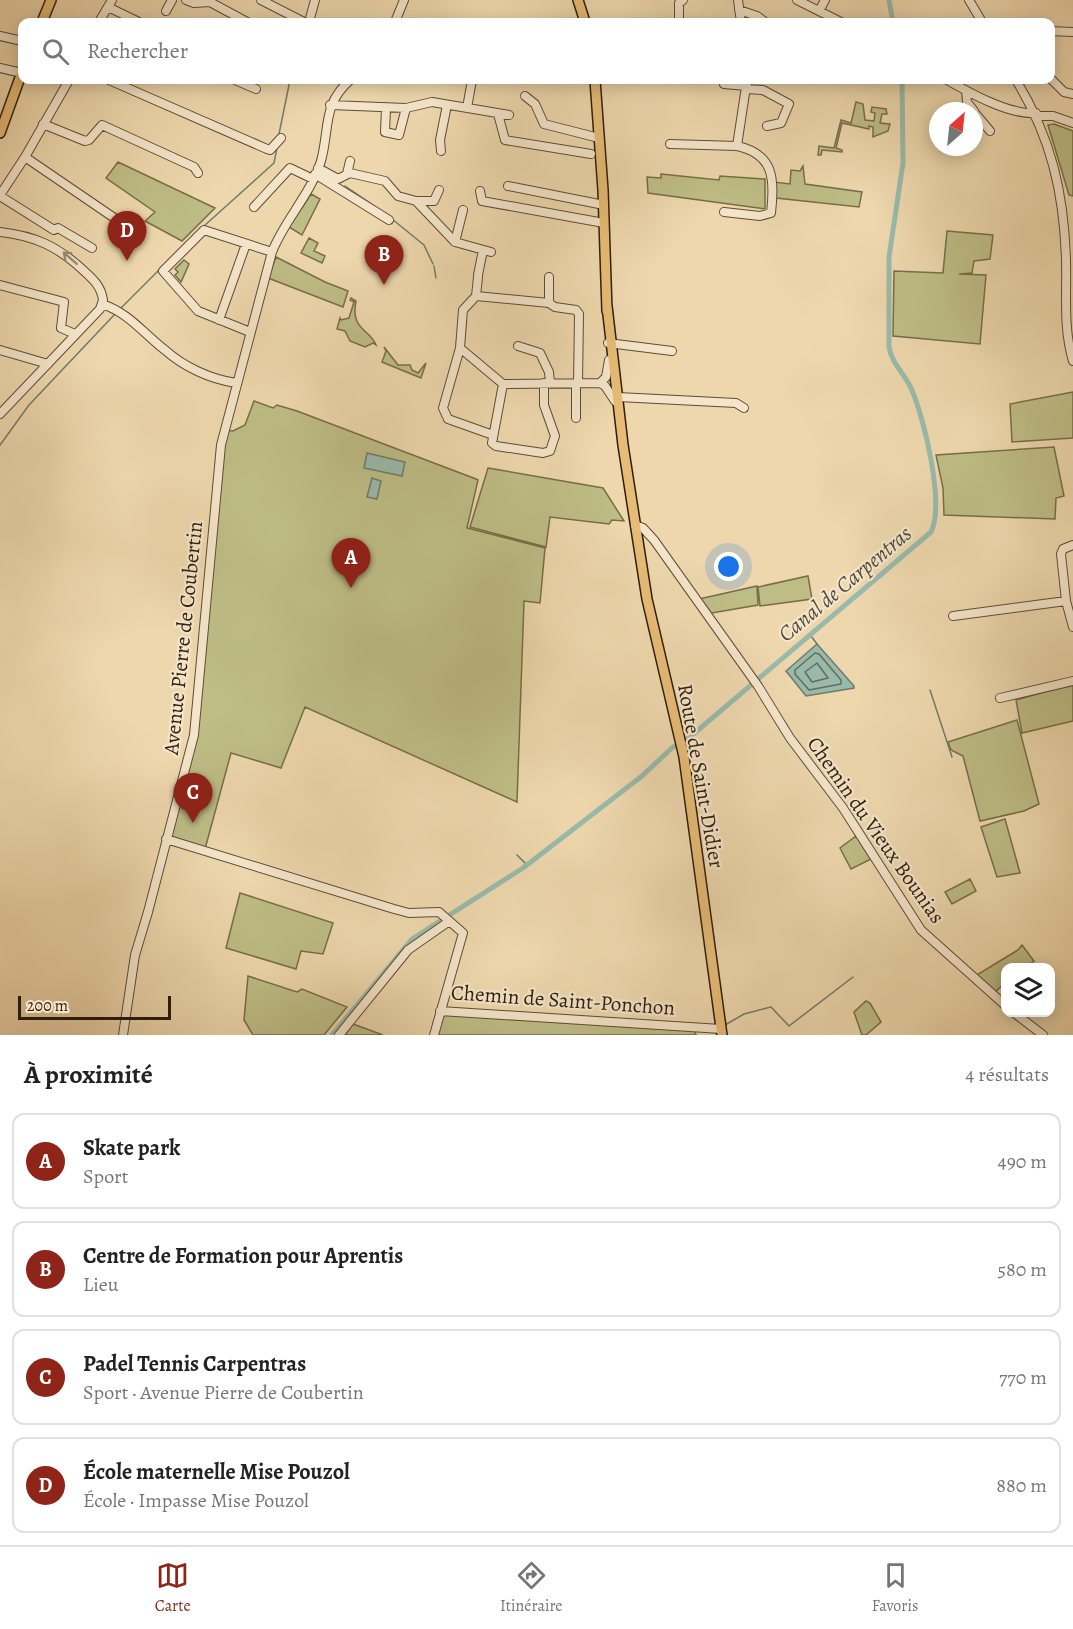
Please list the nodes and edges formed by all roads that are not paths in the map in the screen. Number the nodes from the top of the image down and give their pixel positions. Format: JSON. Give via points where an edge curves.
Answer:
{"nodes":[{"id":1,"x":51,"y":0,"type":"edge"},
{"id":2,"x":172,"y":0,"type":"edge"},
{"id":3,"x":186,"y":0,"type":"edge"},
{"id":4,"x":261,"y":0,"type":"edge"},
{"id":5,"x":315,"y":0,"type":"edge"},
{"id":6,"x":404,"y":0,"type":"edge"},
{"id":7,"x":578,"y":0,"type":"edge"},
{"id":8,"x":683,"y":0,"type":"edge"},
{"id":9,"x":738,"y":0,"type":"edge"},
{"id":10,"x":797,"y":0,"type":"edge"},
{"id":11,"x":825,"y":0,"type":"edge"},
{"id":12,"x":969,"y":0,"type":"edge"},
{"id":13,"x":110,"y":3,"type":"edge"},
{"id":14,"x":739,"y":10,"type":"junction"},
{"id":15,"x":166,"y":11,"type":"dead end"},
{"id":16,"x":819,"y":11,"type":"junction"},
{"id":17,"x":44,"y":18,"type":"edge"},
{"id":18,"x":101,"y":18,"type":"edge"},
{"id":19,"x":133,"y":18,"type":"edge"},
{"id":20,"x":240,"y":18,"type":"edge"},
{"id":21,"x":296,"y":18,"type":"edge"},
{"id":22,"x":310,"y":18,"type":"edge"},
{"id":23,"x":397,"y":18,"type":"edge"},
{"id":24,"x":584,"y":18,"type":"edge"},
{"id":25,"x":679,"y":18,"type":"edge"},
{"id":26,"x":740,"y":18,"type":"edge"},
{"id":27,"x":760,"y":18,"type":"edge"},
{"id":28,"x":833,"y":18,"type":"edge"},
{"id":29,"x":980,"y":18,"type":"edge"},
{"id":30,"x":1055,"y":32,"type":"edge"},
{"id":31,"x":1073,"y":32,"type":"edge"},
{"id":32,"x":0,"y":36,"type":"edge"},
{"id":33,"x":18,"y":40,"type":"edge"},
{"id":34,"x":0,"y":68,"type":"edge"},
{"id":35,"x":18,"y":71,"type":"edge"},
{"id":36,"x":18,"y":83,"type":"edge"},
{"id":37,"x":67,"y":84,"type":"edge"},
{"id":38,"x":118,"y":84,"type":"edge"},
{"id":39,"x":244,"y":84,"type":"edge"},
{"id":40,"x":346,"y":84,"type":"edge"},
{"id":41,"x":471,"y":84,"type":"edge"},
{"id":42,"x":595,"y":84,"type":"edge"},
{"id":43,"x":724,"y":84,"type":"edge"},
{"id":44,"x":747,"y":84,"type":"edge"},
{"id":45,"x":954,"y":84,"type":"edge"},
{"id":46,"x":1018,"y":84,"type":"edge"},
{"id":47,"x":1054,"y":84,"type":"edge"},
{"id":48,"x":256,"y":89,"type":"dead end"},
{"id":49,"x":966,"y":91,"type":"junction"},
{"id":50,"x":1073,"y":94,"type":"edge"},
{"id":51,"x":525,"y":96,"type":"dead end"},
{"id":52,"x":967,"y":102,"type":"edge"},
{"id":53,"x":330,"y":105,"type":"junction"},
{"id":54,"x":447,"y":105,"type":"junction"},
{"id":55,"x":386,"y":108,"type":"junction"},
{"id":56,"x":406,"y":108,"type":"junction"},
{"id":57,"x":467,"y":108,"type":"junction"},
{"id":58,"x":498,"y":114,"type":"junction"},
{"id":59,"x":1037,"y":114,"type":"junction"},
{"id":60,"x":509,"y":115,"type":"dead end"},
{"id":61,"x":983,"y":122,"type":"edge"},
{"id":62,"x":1073,"y":123,"type":"edge"},
{"id":63,"x":43,"y":124,"type":"junction"},
{"id":64,"x":767,"y":126,"type":"dead end"},
{"id":65,"x":1,"y":130,"type":"edge"},
{"id":66,"x":990,"y":131,"type":"dead end"},
{"id":67,"x":281,"y":138,"type":"dead end"},
{"id":68,"x":599,"y":138,"type":"junction"},
{"id":69,"x":670,"y":144,"type":"dead end"},
{"id":70,"x":737,"y":146,"type":"junction"},
{"id":71,"x":441,"y":151,"type":"dead end"},
{"id":72,"x":591,"y":154,"type":"dead end"},
{"id":73,"x":25,"y":157,"type":"junction"},
{"id":74,"x":350,"y":161,"type":"dead end"},
{"id":75,"x":198,"y":173,"type":"dead end"},
{"id":76,"x":315,"y":174,"type":"junction"},
{"id":77,"x":347,"y":174,"type":"junction"},
{"id":78,"x":508,"y":186,"type":"dead end"},
{"id":79,"x":439,"y":190,"type":"dead end"},
{"id":80,"x":480,"y":191,"type":"dead end"},
{"id":81,"x":0,"y":195,"type":"edge"},
{"id":82,"x":416,"y":201,"type":"junction"},
{"id":83,"x":604,"y":205,"type":"junction"},
{"id":84,"x":254,"y":207,"type":"dead end"},
{"id":85,"x":463,"y":210,"type":"dead end"},
{"id":86,"x":724,"y":212,"type":"dead end"},
{"id":87,"x":388,"y":220,"type":"dead end"},
{"id":88,"x":604,"y":223,"type":"junction"},
{"id":89,"x":129,"y":228,"type":"dead end"},
{"id":90,"x":0,"y":232,"type":"edge"},
{"id":91,"x":454,"y":242,"type":"junction"},
{"id":92,"x":246,"y":243,"type":"junction"},
{"id":93,"x":92,"y":248,"type":"dead end"},
{"id":94,"x":272,"y":252,"type":"junction"},
{"id":95,"x":549,"y":277,"type":"dead end"},
{"id":96,"x":0,"y":285,"type":"edge"},
{"id":97,"x":476,"y":296,"type":"junction"},
{"id":98,"x":549,"y":303,"type":"junction"},
{"id":99,"x":102,"y":304,"type":"junction"},
{"id":100,"x":219,"y":320,"type":"junction"},
{"id":101,"x":250,"y":332,"type":"junction"},
{"id":102,"x":75,"y":334,"type":"junction"},
{"id":103,"x":610,"y":343,"type":"junction"},
{"id":104,"x":1070,"y":344,"type":"edge"},
{"id":105,"x":518,"y":346,"type":"dead end"},
{"id":106,"x":460,"y":348,"type":"junction"},
{"id":107,"x":0,"y":350,"type":"edge"},
{"id":108,"x":672,"y":351,"type":"dead end"},
{"id":109,"x":1073,"y":361,"type":"edge"},
{"id":110,"x":48,"y":364,"type":"junction"},
{"id":111,"x":236,"y":383,"type":"junction"},
{"id":112,"x":547,"y":383,"type":"junction"},
{"id":113,"x":577,"y":383,"type":"junction"},
{"id":114,"x":503,"y":384,"type":"junction"},
{"id":115,"x":610,"y":389,"type":"junction"},
{"id":116,"x":744,"y":408,"type":"dead end"},
{"id":117,"x":1,"y":413,"type":"edge"},
{"id":118,"x":576,"y":418,"type":"dead end"},
{"id":119,"x":493,"y":435,"type":"junction"},
{"id":120,"x":635,"y":525,"type":"junction"},
{"id":121,"x":1073,"y":545,"type":"edge"},
{"id":122,"x":1066,"y":601,"type":"junction"},
{"id":123,"x":953,"y":616,"type":"dead end"},
{"id":124,"x":1073,"y":627,"type":"edge"},
{"id":125,"x":1073,"y":681,"type":"edge"},
{"id":126,"x":1000,"y":698,"type":"dead end"},
{"id":127,"x":166,"y":839,"type":"junction"},
{"id":128,"x":445,"y":919,"type":"junction"},
{"id":129,"x":1001,"y":1002,"type":"edge"},
{"id":130,"x":440,"y":1011,"type":"junction"},
{"id":131,"x":1020,"y":1017,"type":"edge"},
{"id":132,"x":722,"y":1032,"type":"edge"},
{"id":133,"x":123,"y":1035,"type":"edge"},
{"id":134,"x":339,"y":1035,"type":"edge"},
{"id":135,"x":435,"y":1035,"type":"edge"},
{"id":136,"x":1043,"y":1035,"type":"edge"}],
"edges":[{"from":1,"to":17,"type":"main road"},
{"from":2,"to":15,"type":"street"},
{"from":3,"to":20,"type":"street","via":[[210,2]]},
{"from":4,"to":21,"type":"street"},
{"from":5,"to":22,"type":"street"},
{"from":6,"to":23,"type":"street"},
{"from":7,"to":24,"type":"main road"},
{"from":8,"to":25,"type":"street","via":[[679,3]]},
{"from":9,"to":14,"type":"street"},
{"from":10,"to":16,"type":"street"},
{"from":11,"to":16,"type":"street"},
{"from":12,"to":29,"type":"street"},
{"from":13,"to":18,"type":"street"},
{"from":13,"to":19,"type":"street"},
{"from":14,"to":26,"type":"street"},
{"from":14,"to":27,"type":"street"},
{"from":16,"to":28,"type":"street"},
{"from":30,"to":31,"type":"street"},
{"from":32,"to":33,"type":"street"},
{"from":34,"to":35,"type":"street"},
{"from":36,"to":65,"type":"main road"},
{"from":37,"to":63,"type":"street"},
{"from":38,"to":67,"type":"street","via":[[270,150]]},
{"from":39,"to":48,"type":"street"},
{"from":40,"to":53,"type":"street"},
{"from":41,"to":57,"type":"street"},
{"from":42,"to":68,"type":"main road"},
{"from":43,"to":44,"type":"street"},
{"from":44,"to":64,"type":"street","via":[[789,104],[781,123]]},
{"from":44,"to":70,"type":"street"},
{"from":45,"to":49,"type":"street"},
{"from":46,"to":59,"type":"street"},
{"from":47,"to":50,"type":"street"},
{"from":49,"to":52,"type":"street"},
{"from":49,"to":59,"type":"street"},
{"from":51,"to":68,"type":"street","via":[[535,104],[544,124]]},
{"from":53,"to":55,"type":"street"},
{"from":53,"to":76,"type":"street"},
{"from":54,"to":56,"type":"street","via":[[425,103]]},
{"from":54,"to":57,"type":"street"},
{"from":54,"to":71,"type":"street"},
{"from":55,"to":56,"type":"street"},
{"from":55,"to":56,"type":"street","via":[[385,132],[399,135]]},
{"from":57,"to":58,"type":"street"},
{"from":58,"to":60,"type":"street"},
{"from":58,"to":72,"type":"street","via":[[505,140]]},
{"from":59,"to":62,"type":"street"},
{"from":59,"to":104,"type":"street","via":[[1062,207]]},
{"from":61,"to":66,"type":"street"},
{"from":63,"to":73,"type":"street"},
{"from":63,"to":75,"type":"street","via":[[85,141],[102,125],[194,166]]},
{"from":68,"to":83,"type":"main road"},
{"from":69,"to":70,"type":"street"},
{"from":70,"to":86,"type":"street","via":[[756,151],[766,160],[771,180],[771,213],[760,216]]},
{"from":73,"to":81,"type":"street"},
{"from":73,"to":89,"type":"street"},
{"from":74,"to":77,"type":"street"},
{"from":76,"to":77,"type":"street","via":[[338,179]]},
{"from":76,"to":84,"type":"street","via":[[290,168]]},
{"from":76,"to":87,"type":"street"},
{"from":76,"to":94,"type":"street","name":"Avenue Pierre de Coubertin"},
{"from":77,"to":82,"type":"street","via":[[385,181],[398,196]]},
{"from":78,"to":83,"type":"street"},
{"from":79,"to":82,"type":"street","via":[[434,201]]},
{"from":80,"to":88,"type":"street","via":[[482,201]]},
{"from":81,"to":93,"type":"street","via":[[54,230],[58,228]]},
{"from":82,"to":91,"type":"street"},
{"from":83,"to":88,"type":"main road"},
{"from":85,"to":91,"type":"street"},
{"from":88,"to":103,"type":"main road"},
{"from":99,"to":90,"type":"street","one_way":true,"via":[[97,284],[62,251],[33,238]]},
{"from":91,"to":97,"type":"street","via":[[487,251]]},
{"from":92,"to":94,"type":"street"},
{"from":92,"to":100,"type":"street"},
{"from":92,"to":100,"type":"street","via":[[204,230],[163,272],[198,311]]},
{"from":94,"to":101,"type":"street","name":"Avenue Pierre de Coubertin"},
{"from":95,"to":98,"type":"street"},
{"from":96,"to":102,"type":"street","via":[[64,302],[61,328]]},
{"from":97,"to":98,"type":"street"},
{"from":97,"to":106,"type":"street","via":[[463,310]]},
{"from":98,"to":113,"type":"street","via":[[573,309],[579,315]]},
{"from":99,"to":102,"type":"street"},
{"from":99,"to":111,"type":"street","via":[[127,315],[179,361],[217,379]]},
{"from":100,"to":101,"type":"street"},
{"from":101,"to":111,"type":"street","name":"Avenue Pierre de Coubertin"},
{"from":102,"to":110,"type":"street"},
{"from":103,"to":108,"type":"street"},
{"from":103,"to":115,"type":"main road"},
{"from":103,"to":115,"type":"main road","via":[[616,370]]},
{"from":104,"to":109,"type":"street"},
{"from":105,"to":112,"type":"street","via":[[540,353],[549,372]]},
{"from":106,"to":114,"type":"street"},
{"from":106,"to":119,"type":"street","via":[[442,408],[444,414],[448,419]]},
{"from":107,"to":110,"type":"street"},
{"from":110,"to":117,"type":"street"},
{"from":111,"to":127,"type":"street","name":"Avenue Pierre de Coubertin","via":[[221,445],[194,735]]},
{"from":112,"to":113,"type":"street"},
{"from":112,"to":114,"type":"street"},
{"from":112,"to":119,"type":"street","via":[[544,405],[555,436],[550,451],[496,446],[492,443]]},
{"from":113,"to":115,"type":"street"},
{"from":113,"to":118,"type":"street"},
{"from":114,"to":119,"type":"street"},
{"from":115,"to":116,"type":"street","via":[[736,403]]},
{"from":115,"to":120,"type":"main road","name":"Route de Saint-Didier","via":[[620,417]]},
{"from":120,"to":129,"type":"street","name":"Chemin du Vieux Bounias","via":[[654,540],[755,683],[790,738],[843,808],[921,930]]},
{"from":120,"to":132,"type":"main road","name":"Route de Saint-Didier","via":[[651,621],[681,742]]},
{"from":121,"to":122,"type":"street","via":[[1061,554]]},
{"from":122,"to":123,"type":"street"},
{"from":122,"to":124,"type":"street"},
{"from":125,"to":126,"type":"street"},
{"from":127,"to":128,"type":"street","via":[[393,909]]},
{"from":127,"to":133,"type":"street","name":"Avenue Pierre de Coubertin","via":[[137,944]]},
{"from":128,"to":130,"type":"street","name":"Chemin de Saint-Ponchon","via":[[463,933]]},
{"from":128,"to":134,"type":"street","via":[[408,950]]},
{"from":130,"to":132,"type":"street","name":"Chemin de Saint-Ponchon"},
{"from":130,"to":135,"type":"street"},
{"from":131,"to":136,"type":"street"}]}
